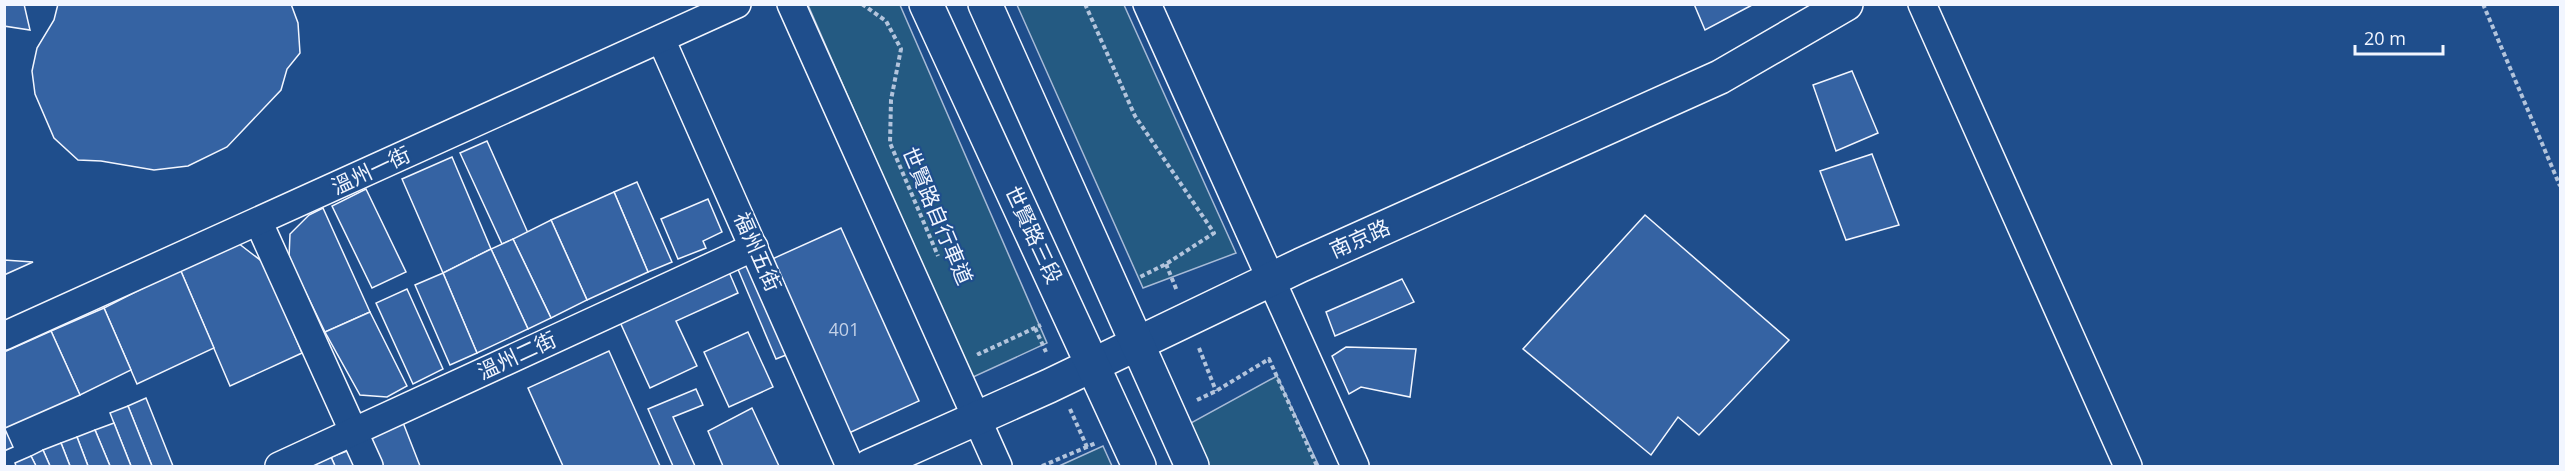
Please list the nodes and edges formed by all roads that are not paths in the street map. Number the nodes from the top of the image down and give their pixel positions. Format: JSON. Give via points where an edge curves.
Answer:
{"nodes":[{"id":1,"x":737,"y":4,"type":"edge"},
{"id":2,"x":791,"y":4,"type":"edge"},
{"id":3,"x":926,"y":4,"type":"edge"},
{"id":4,"x":985,"y":4,"type":"edge"},
{"id":5,"x":1147,"y":4,"type":"edge"},
{"id":6,"x":1846,"y":4,"type":"edge"},
{"id":7,"x":1922,"y":4,"type":"edge"},
{"id":8,"x":661,"y":39,"type":"junction"},
{"id":9,"x":259,"y":223,"type":"junction"},
{"id":10,"x":754,"y":247,"type":"junction"},
{"id":11,"x":1270,"y":280,"type":"junction"},
{"id":12,"x":4,"y":336,"type":"edge"},
{"id":13,"x":1137,"y":343,"type":"junction"},
{"id":14,"x":1092,"y":363,"type":"junction"},
{"id":15,"x":976,"y":417,"type":"junction"},
{"id":16,"x":353,"y":432,"type":"junction"},
{"id":17,"x":279,"y":466,"type":"edge"},
{"id":18,"x":369,"y":466,"type":"edge"},
{"id":19,"x":850,"y":466,"type":"edge"},
{"id":20,"x":870,"y":466,"type":"edge"},
{"id":21,"x":998,"y":466,"type":"edge"},
{"id":22,"x":1139,"y":466,"type":"edge"},
{"id":23,"x":1192,"y":466,"type":"edge"},
{"id":24,"x":1355,"y":466,"type":"edge"},
{"id":25,"x":2128,"y":466,"type":"edge"}],
"edges":[{"from":1,"to":8,"type":"street","name":"溫州一街"},
{"from":2,"to":15,"type":"street"},
{"from":3,"to":14,"type":"street","name":"世賢路三段"},
{"from":4,"to":13,"type":"street"},
{"from":5,"to":11,"type":"street"},
{"from":6,"to":11,"type":"street","name":"南京路","via":[[1720,77]]},
{"from":7,"to":25,"type":"street"},
{"from":8,"to":9,"type":"street","name":"溫州一街"},
{"from":8,"to":10,"type":"street","name":"福州五街"},
{"from":9,"to":12,"type":"street","name":"溫州一街"},
{"from":9,"to":16,"type":"street"},
{"from":10,"to":16,"type":"street","name":"溫州二街"},
{"from":10,"to":19,"type":"street","name":"福州五街"},
{"from":11,"to":13,"type":"street","name":"南京路"},
{"from":11,"to":24,"type":"street"},
{"from":13,"to":14,"type":"street","name":"南京路"},
{"from":13,"to":23,"type":"street"},
{"from":14,"to":15,"type":"street","name":"南京路"},
{"from":14,"to":22,"type":"street","name":"世賢路三段"},
{"from":15,"to":20,"type":"street","name":"南京路"},
{"from":15,"to":21,"type":"street"},
{"from":16,"to":17,"type":"street","name":"溫州二街"},
{"from":16,"to":18,"type":"street"}]}
